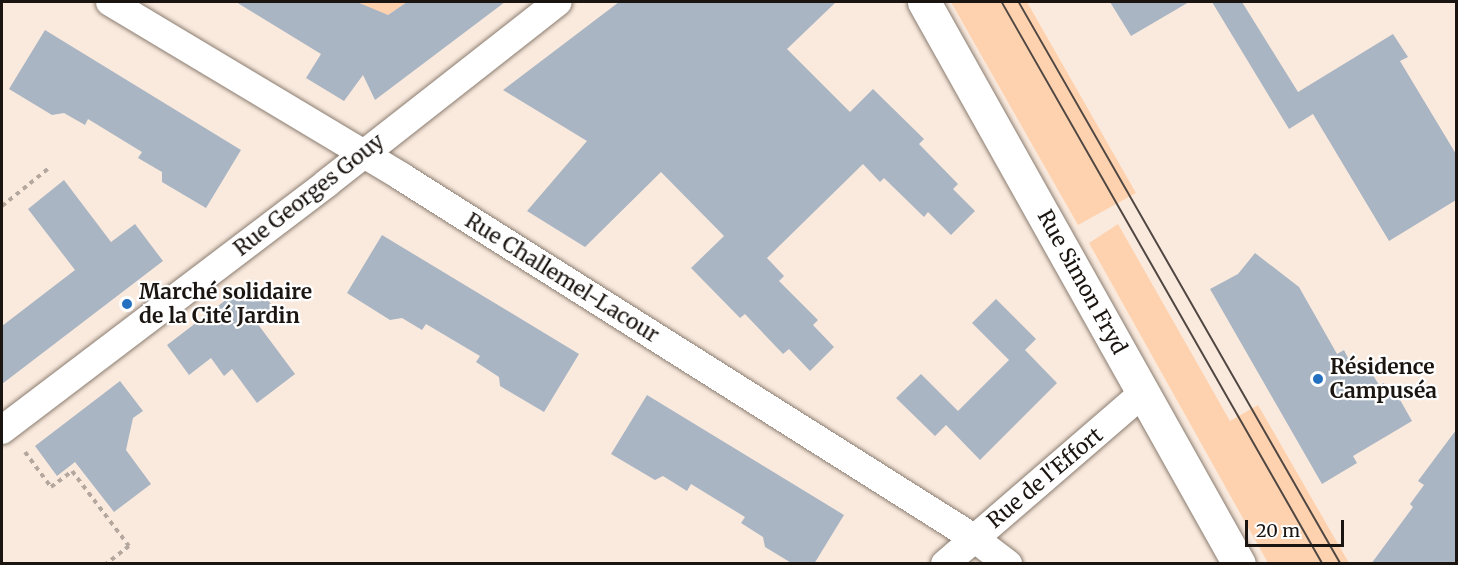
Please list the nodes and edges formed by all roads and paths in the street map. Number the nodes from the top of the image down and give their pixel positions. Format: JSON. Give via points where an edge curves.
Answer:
{"nodes":[{"id":1,"x":110,"y":2,"type":"edge"},
{"id":2,"x":558,"y":2,"type":"edge"},
{"id":3,"x":924,"y":2,"type":"edge"},
{"id":4,"x":361,"y":155,"type":"junction"},
{"id":5,"x":49,"y":168,"type":"dead end"},
{"id":6,"x":2,"y":206,"type":"edge"},
{"id":7,"x":1144,"y":392,"type":"junction"},
{"id":8,"x":2,"y":429,"type":"edge"},
{"id":9,"x":22,"y":449,"type":"dead end"},
{"id":10,"x":974,"y":538,"type":"junction"},
{"id":11,"x":106,"y":564,"type":"edge"},
{"id":12,"x":945,"y":564,"type":"edge"},
{"id":13,"x":1008,"y":564,"type":"edge"},
{"id":14,"x":1239,"y":564,"type":"edge"}],
"edges":[{"from":1,"to":4,"type":"street","name":"Rue Challemel-Lacour"},
{"from":2,"to":4,"type":"street","name":"Rue Georges Gouy"},
{"from":3,"to":7,"type":"street","name":"Rue Simon Fryd"},
{"from":4,"to":8,"type":"street","name":"Rue Georges Gouy"},
{"from":4,"to":10,"type":"street","name":"Rue Challemel-Lacour"},
{"from":5,"to":6,"type":"path"},
{"from":7,"to":10,"type":"street","name":"Rue de l'Effort"},
{"from":7,"to":14,"type":"street","name":"Rue Simon Fryd"},
{"from":9,"to":11,"type":"path","via":[[51,487],[72,471],[129,546]]},
{"from":10,"to":12,"type":"street","name":"Rue de l'Effort"},
{"from":10,"to":13,"type":"street","name":"Rue Challemel-Lacour"}]}
